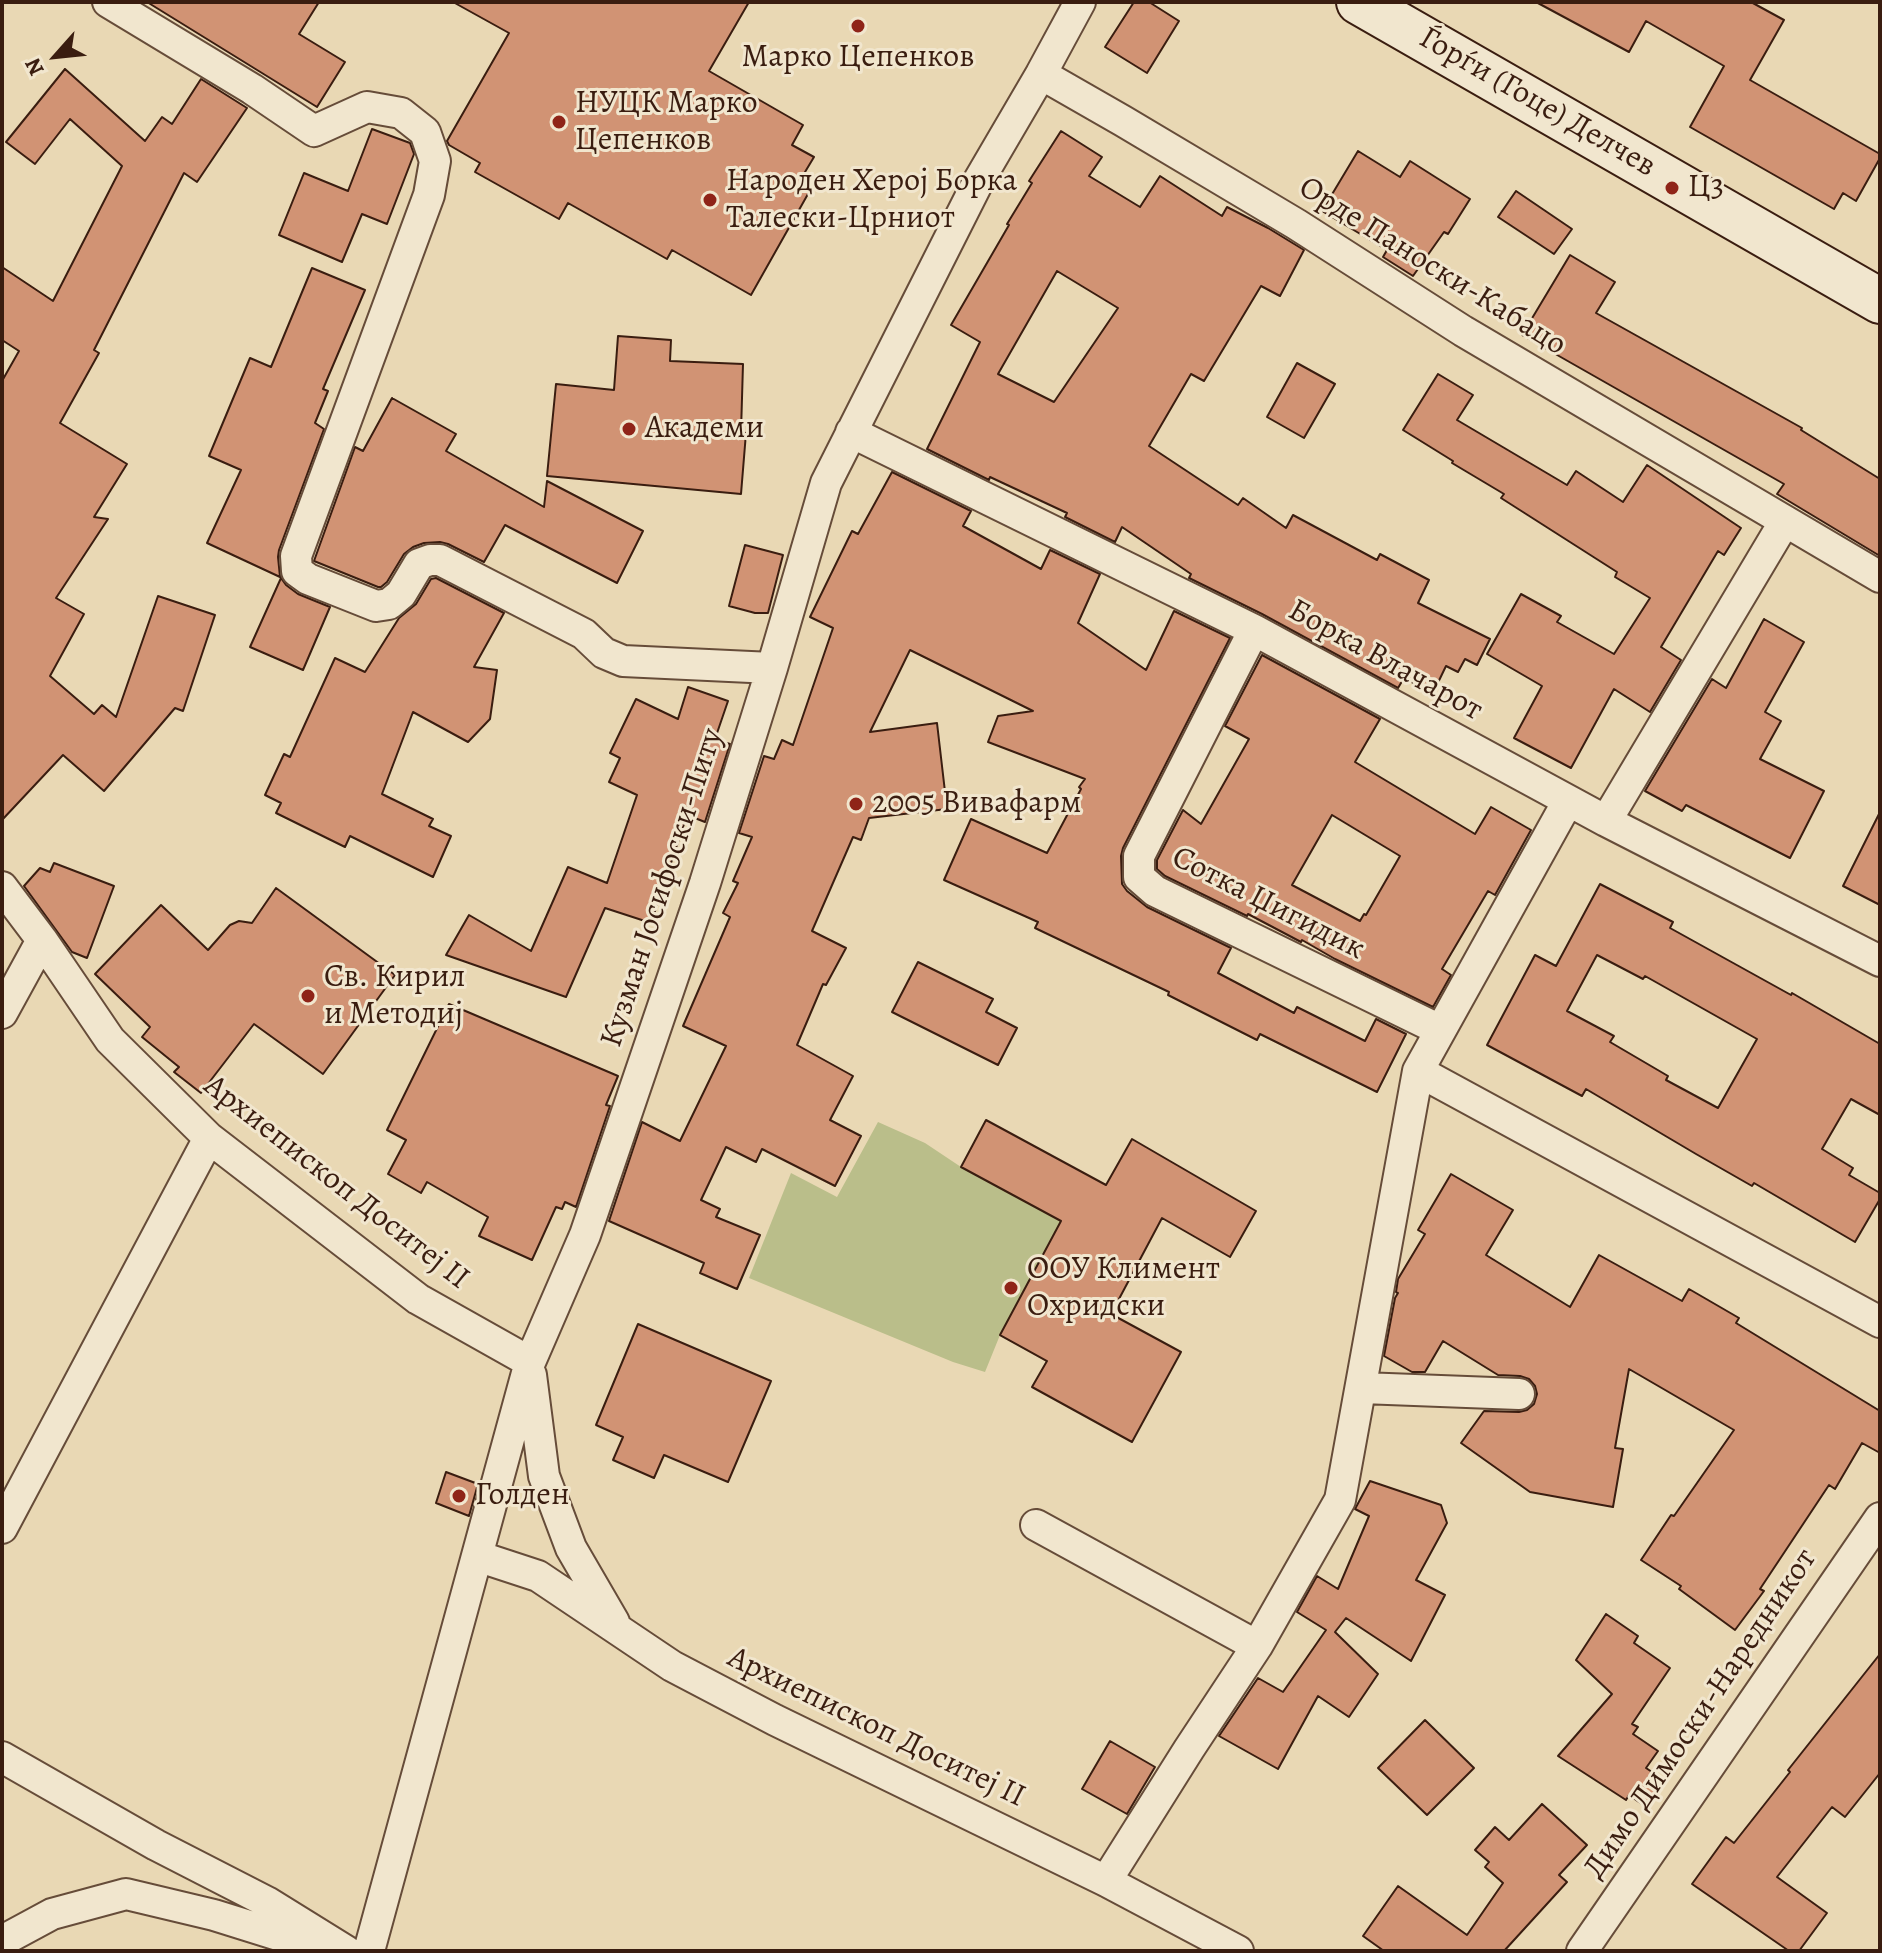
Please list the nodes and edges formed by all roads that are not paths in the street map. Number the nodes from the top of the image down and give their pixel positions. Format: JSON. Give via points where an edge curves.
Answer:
{"nodes":[{"id":1,"x":108,"y":2,"type":"edge"},
{"id":2,"x":1080,"y":2,"type":"edge"},
{"id":3,"x":1359,"y":2,"type":"edge"},
{"id":4,"x":1041,"y":74,"type":"junction"},
{"id":5,"x":1880,"y":301,"type":"edge"},
{"id":6,"x":851,"y":432,"type":"junction"},
{"id":7,"x":1785,"y":521,"type":"junction"},
{"id":8,"x":1880,"y":577,"type":"edge"},
{"id":9,"x":1254,"y":630,"type":"junction"},
{"id":10,"x":772,"y":668,"type":"junction"},
{"id":11,"x":1568,"y":801,"type":"junction"},
{"id":12,"x":1606,"y":821,"type":"junction"},
{"id":13,"x":2,"y":887,"type":"edge"},
{"id":14,"x":42,"y":940,"type":"junction"},
{"id":15,"x":1880,"y":961,"type":"edge"},
{"id":16,"x":2,"y":1013,"type":"edge"},
{"id":17,"x":1440,"y":1030,"type":"junction"},
{"id":18,"x":1418,"y":1071,"type":"junction"},
{"id":19,"x":209,"y":1138,"type":"junction"},
{"id":20,"x":1880,"y":1322,"type":"edge"},
{"id":21,"x":530,"y":1362,"type":"junction"},
{"id":22,"x":1362,"y":1388,"type":"junction"},
{"id":23,"x":1519,"y":1394,"type":"dead end"},
{"id":24,"x":1880,"y":1518,"type":"edge"},
{"id":25,"x":1036,"y":1525,"type":"dead end"},
{"id":26,"x":2,"y":1528,"type":"edge"},
{"id":27,"x":1871,"y":1548,"type":"edge"},
{"id":28,"x":477,"y":1556,"type":"junction"},
{"id":29,"x":619,"y":1630,"type":"junction"},
{"id":30,"x":1257,"y":1646,"type":"junction"},
{"id":31,"x":2,"y":1757,"type":"edge"},
{"id":32,"x":1106,"y":1881,"type":"junction"},
{"id":33,"x":2,"y":1941,"type":"edge"},
{"id":34,"x":328,"y":1951,"type":"edge"},
{"id":35,"x":346,"y":1951,"type":"edge"},
{"id":36,"x":369,"y":1951,"type":"edge"},
{"id":37,"x":1238,"y":1951,"type":"edge"},
{"id":38,"x":1582,"y":1951,"type":"edge"}],
"edges":[{"from":1,"to":10,"type":"street","via":[[314,131],[367,107],[401,113],[425,132],[435,161],[429,195],[296,556],[297,571],[376,606],[401,594],[419,564],[440,560],[584,634],[604,653],[623,661]]},
{"from":2,"to":4,"type":"street","name":"Кузман Јосифоски-Питу"},
{"from":3,"to":5,"type":"main road","name":"Ѓорѓи (Гоце) Делчев"},
{"from":4,"to":6,"type":"street","name":"Кузман Јосифоски-Питу","via":[[979,180]]},
{"from":4,"to":7,"type":"street","name":"Орде Паноски-Кабацо"},
{"from":6,"to":9,"type":"street","name":"Борка Влачарот"},
{"from":6,"to":10,"type":"street","name":"Кузман Јосифоски-Питу","via":[[826,483]]},
{"from":7,"to":8,"type":"street","name":"Орде Паноски-Кабацо"},
{"from":7,"to":12,"type":"street"},
{"from":9,"to":11,"type":"street","name":"Борка Влачарот"},
{"from":9,"to":17,"type":"street","name":"Сотка Џигидик","via":[[1139,856],[1139,877],[1155,891]]},
{"from":10,"to":21,"type":"street","name":"Кузман Јосифоски-Питу","via":[[585,1235]]},
{"from":11,"to":12,"type":"street","name":"Борка Влачарот"},
{"from":11,"to":17,"type":"street"},
{"from":12,"to":15,"type":"street","name":"Борка Влачарот"},
{"from":13,"to":14,"type":"street","name":"Архиепископ Доситеј II"},
{"from":14,"to":16,"type":"street"},
{"from":14,"to":19,"type":"street","name":"Архиепископ Доситеј II","via":[[110,1040]]},
{"from":17,"to":18,"type":"street"},
{"from":18,"to":20,"type":"street"},
{"from":18,"to":22,"type":"street"},
{"from":19,"to":21,"type":"street","name":"Архиепископ Доситеј II","via":[[418,1299]]},
{"from":19,"to":26,"type":"street"},
{"from":21,"to":28,"type":"street","name":"Кузман Јосифоски-Питу"},
{"from":21,"to":29,"type":"street","name":"Архиепископ Доситеј II","via":[[544,1476],[571,1548]]},
{"from":22,"to":23,"type":"street"},
{"from":22,"to":30,"type":"street","via":[[1340,1500]]},
{"from":24,"to":27,"type":"street","name":"Димо Димоски-Наредникот"},
{"from":25,"to":30,"type":"street"},
{"from":27,"to":38,"type":"street","name":"Димо Димоски-Наредникот"},
{"from":28,"to":29,"type":"street","name":"Архиепископ Доситеј II","via":[[538,1576]]},
{"from":28,"to":36,"type":"street","name":"Кузман Јосифоски-Питу"},
{"from":29,"to":32,"type":"street","name":"Архиепископ Доситеј II","via":[[672,1666],[775,1720]]},
{"from":30,"to":32,"type":"street"},
{"from":31,"to":35,"type":"street"},
{"from":32,"to":37,"type":"street","name":"Архиепископ Доситеј II"},
{"from":33,"to":34,"type":"street","via":[[52,1914],[126,1894]]}]}
